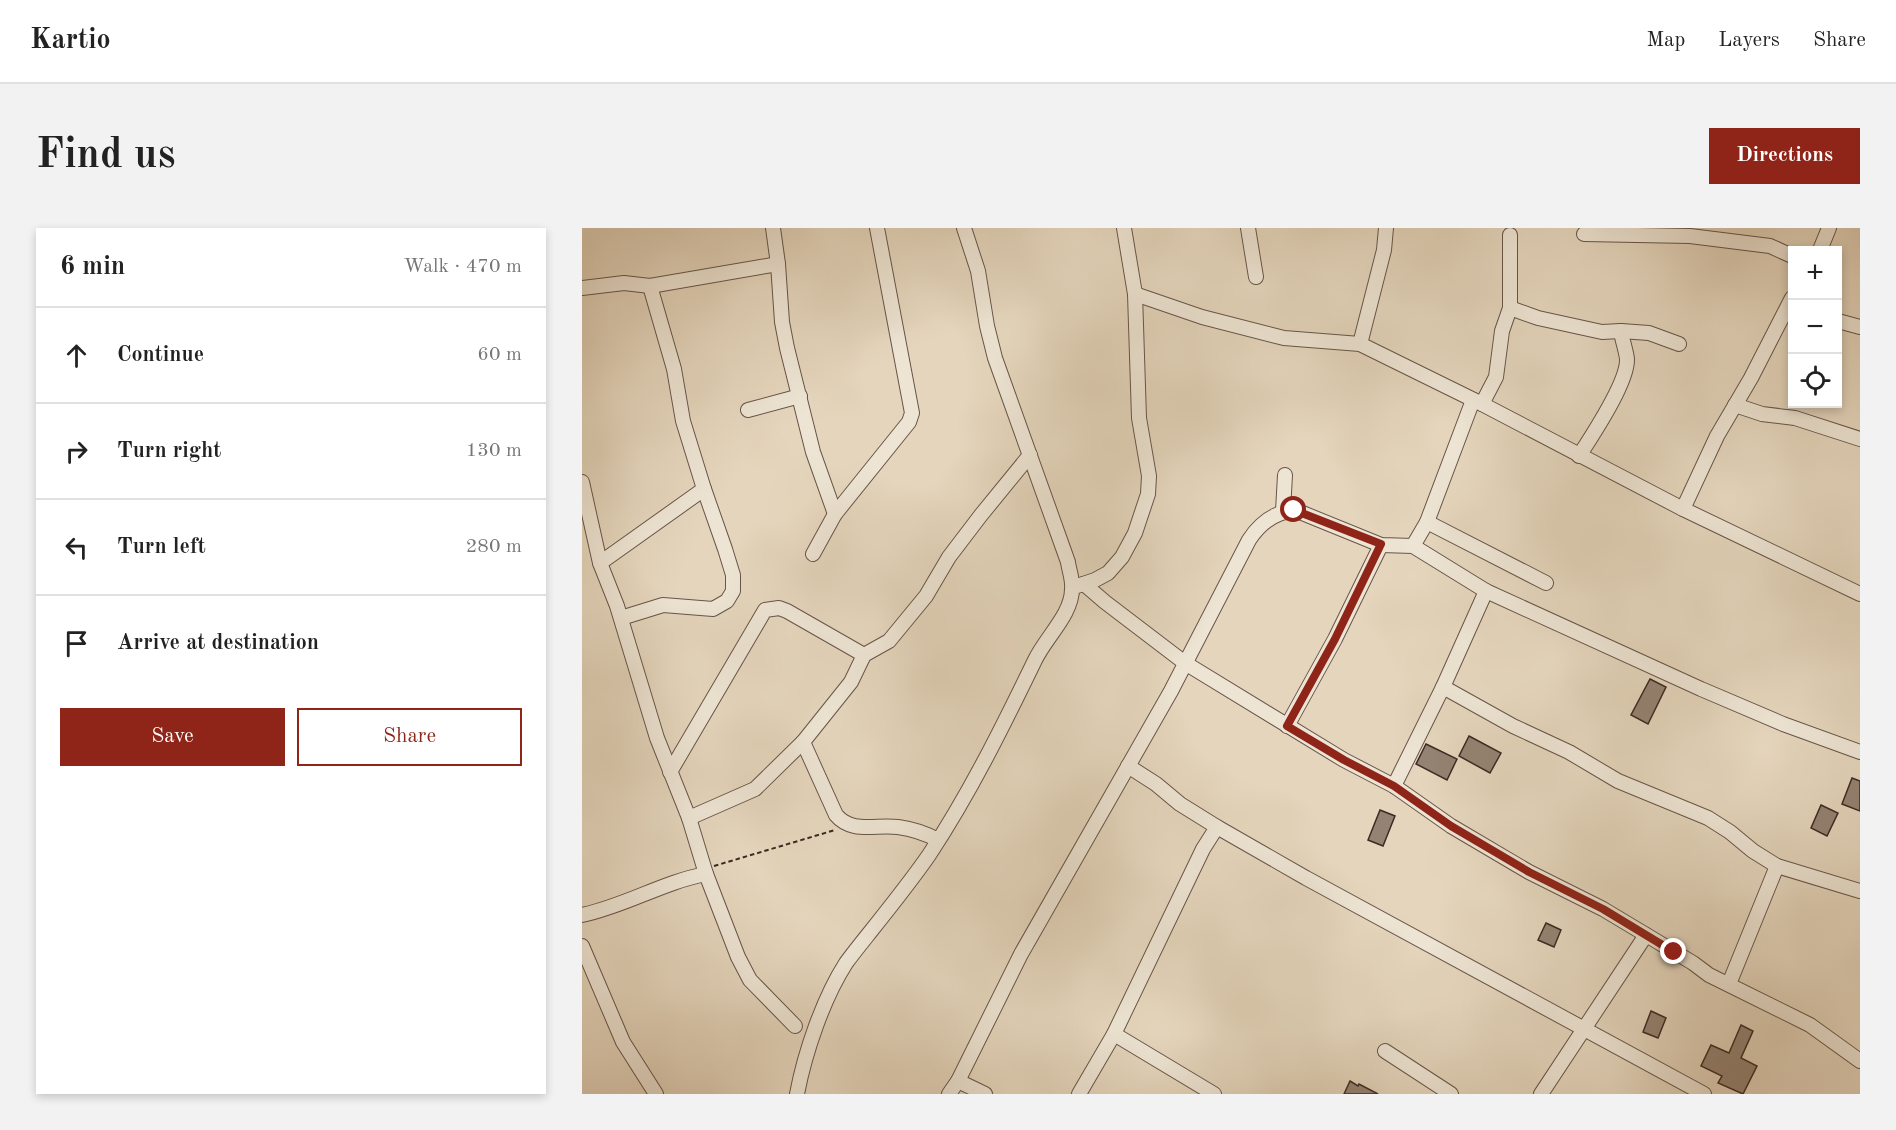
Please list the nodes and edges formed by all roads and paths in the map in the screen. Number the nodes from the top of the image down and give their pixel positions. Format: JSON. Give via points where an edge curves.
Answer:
{"nodes":[{"id":1,"x":773,"y":228,"type":"edge"},
{"id":2,"x":877,"y":228,"type":"edge"},
{"id":3,"x":964,"y":228,"type":"edge"},
{"id":4,"x":1124,"y":228,"type":"edge"},
{"id":5,"x":1248,"y":228,"type":"edge"},
{"id":6,"x":1386,"y":228,"type":"edge"},
{"id":7,"x":1829,"y":228,"type":"edge"},
{"id":8,"x":1584,"y":234,"type":"dead end"},
{"id":9,"x":1510,"y":235,"type":"dead end"},
{"id":10,"x":1822,"y":246,"type":"edge"},
{"id":11,"x":1788,"y":253,"type":"edge"},
{"id":12,"x":778,"y":264,"type":"junction"},
{"id":13,"x":1256,"y":277,"type":"dead end"},
{"id":14,"x":650,"y":286,"type":"junction"},
{"id":15,"x":582,"y":288,"type":"edge"},
{"id":16,"x":1135,"y":294,"type":"junction"},
{"id":17,"x":1510,"y":308,"type":"junction"},
{"id":18,"x":1788,"y":309,"type":"edge"},
{"id":19,"x":1842,"y":322,"type":"edge"},
{"id":20,"x":1860,"y":327,"type":"edge"},
{"id":21,"x":1621,"y":331,"type":"junction"},
{"id":22,"x":1360,"y":344,"type":"junction"},
{"id":23,"x":1679,"y":344,"type":"dead end"},
{"id":24,"x":800,"y":396,"type":"junction"},
{"id":25,"x":1477,"y":402,"type":"junction"},
{"id":26,"x":1735,"y":405,"type":"junction"},
{"id":27,"x":748,"y":411,"type":"dead end"},
{"id":28,"x":1860,"y":439,"type":"edge"},
{"id":29,"x":1030,"y":455,"type":"junction"},
{"id":30,"x":1579,"y":456,"type":"junction"},
{"id":31,"x":1285,"y":475,"type":"dead end"},
{"id":32,"x":582,"y":482,"type":"edge"},
{"id":33,"x":704,"y":489,"type":"junction"},
{"id":34,"x":1683,"y":509,"type":"junction"},
{"id":35,"x":1283,"y":511,"type":"junction"},
{"id":36,"x":834,"y":514,"type":"junction"},
{"id":37,"x":1426,"y":522,"type":"junction"},
{"id":38,"x":1381,"y":544,"type":"junction"},
{"id":39,"x":1413,"y":546,"type":"junction"},
{"id":40,"x":813,"y":554,"type":"dead end"},
{"id":41,"x":600,"y":563,"type":"junction"},
{"id":42,"x":1546,"y":583,"type":"dead end"},
{"id":43,"x":1079,"y":586,"type":"junction"},
{"id":44,"x":1486,"y":591,"type":"junction"},
{"id":45,"x":1860,"y":594,"type":"edge"},
{"id":46,"x":621,"y":618,"type":"junction"},
{"id":47,"x":864,"y":655,"type":"junction"},
{"id":48,"x":1185,"y":663,"type":"junction"},
{"id":49,"x":1443,"y":687,"type":"junction"},
{"id":50,"x":1287,"y":726,"type":"junction"},
{"id":51,"x":803,"y":742,"type":"junction"},
{"id":52,"x":1860,"y":752,"type":"edge"},
{"id":53,"x":1128,"y":766,"type":"junction"},
{"id":54,"x":670,"y":772,"type":"junction"},
{"id":55,"x":1394,"y":786,"type":"junction"},
{"id":56,"x":689,"y":818,"type":"junction"},
{"id":57,"x":848,"y":826,"type":"junction"},
{"id":58,"x":1217,"y":827,"type":"junction"},
{"id":59,"x":938,"y":840,"type":"junction"},
{"id":60,"x":1777,"y":866,"type":"junction"},
{"id":61,"x":706,"y":871,"type":"junction"},
{"id":62,"x":1860,"y":891,"type":"edge"},
{"id":63,"x":582,"y":915,"type":"edge"},
{"id":64,"x":1646,"y":935,"type":"junction"},
{"id":65,"x":582,"y":946,"type":"edge"},
{"id":66,"x":1729,"y":984,"type":"junction"},
{"id":67,"x":795,"y":1026,"type":"dead end"},
{"id":68,"x":1583,"y":1029,"type":"junction"},
{"id":69,"x":1114,"y":1034,"type":"junction"},
{"id":70,"x":1386,"y":1051,"type":"dead end"},
{"id":71,"x":1860,"y":1061,"type":"edge"},
{"id":72,"x":958,"y":1081,"type":"junction"},
{"id":73,"x":656,"y":1094,"type":"edge"},
{"id":74,"x":798,"y":1094,"type":"edge"},
{"id":75,"x":950,"y":1094,"type":"edge"},
{"id":76,"x":985,"y":1094,"type":"edge"},
{"id":77,"x":1079,"y":1094,"type":"edge"},
{"id":78,"x":1214,"y":1094,"type":"edge"},
{"id":79,"x":1451,"y":1094,"type":"edge"},
{"id":80,"x":1542,"y":1094,"type":"edge"},
{"id":81,"x":1704,"y":1094,"type":"edge"}],
"edges":[{"from":1,"to":12,"type":"street"},
{"from":2,"to":36,"type":"street","via":[[912,413],[909,422]]},
{"from":3,"to":29,"type":"street","via":[[978,271],[995,358]]},
{"from":4,"to":16,"type":"street"},
{"from":5,"to":13,"type":"street"},
{"from":6,"to":22,"type":"street"},
{"from":7,"to":10,"type":"street"},
{"from":8,"to":11,"type":"street","via":[[1690,236],[1770,246]]},
{"from":9,"to":17,"type":"street"},
{"from":12,"to":14,"type":"street"},
{"from":12,"to":24,"type":"street","via":[[782,322]]},
{"from":14,"to":15,"type":"street","via":[[624,283]]},
{"from":14,"to":33,"type":"street"},
{"from":16,"to":22,"type":"street","via":[[1202,318],[1284,338]]},
{"from":16,"to":43,"type":"street","via":[[1139,418],[1149,476],[1148,495],[1122,557],[1108,573]]},
{"from":17,"to":21,"type":"street","via":[[1602,332]]},
{"from":17,"to":25,"type":"street","via":[[1502,331],[1496,377]]},
{"from":18,"to":26,"type":"street"},
{"from":19,"to":20,"type":"street"},
{"from":21,"to":23,"type":"street","via":[[1649,333]]},
{"from":21,"to":30,"type":"street","via":[[1627,357],[1623,374],[1596,431]]},
{"from":22,"to":25,"type":"street"},
{"from":24,"to":27,"type":"street"},
{"from":24,"to":36,"type":"street","via":[[813,452]]},
{"from":25,"to":30,"type":"street"},
{"from":25,"to":37,"type":"street"},
{"from":26,"to":28,"type":"street","via":[[1762,414],[1795,418]]},
{"from":26,"to":34,"type":"street"},
{"from":29,"to":43,"type":"street"},
{"from":29,"to":47,"type":"street","via":[[968,531],[926,596],[889,641]]},
{"from":30,"to":34,"type":"street"},
{"from":31,"to":35,"type":"street"},
{"from":32,"to":41,"type":"street"},
{"from":33,"to":41,"type":"street"},
{"from":33,"to":46,"type":"street","via":[[733,575],[731,597],[713,609],[663,606]]},
{"from":34,"to":45,"type":"street"},
{"from":35,"to":38,"type":"street","via":[[1294,510]]},
{"from":35,"to":48,"type":"street","via":[[1258,526]]},
{"from":36,"to":40,"type":"street"},
{"from":37,"to":39,"type":"street"},
{"from":37,"to":42,"type":"street"},
{"from":38,"to":39,"type":"street"},
{"from":38,"to":50,"type":"street"},
{"from":39,"to":44,"type":"street"},
{"from":41,"to":46,"type":"street"},
{"from":43,"to":48,"type":"street"},
{"from":43,"to":59,"type":"street"},
{"from":44,"to":49,"type":"street"},
{"from":44,"to":52,"type":"street","via":[[1701,689]]},
{"from":46,"to":54,"type":"street"},
{"from":47,"to":51,"type":"street","via":[[851,682]]},
{"from":47,"to":54,"type":"street","via":[[787,611],[765,610]]},
{"from":48,"to":50,"type":"street"},
{"from":48,"to":53,"type":"street"},
{"from":49,"to":55,"type":"street"},
{"from":49,"to":60,"type":"street","via":[[1618,781],[1708,818]]},
{"from":50,"to":55,"type":"street"},
{"from":51,"to":56,"type":"street","via":[[755,789]]},
{"from":51,"to":57,"type":"street","via":[[836,815]]},
{"from":53,"to":58,"type":"street"},
{"from":53,"to":72,"type":"street","via":[[1020,954]]},
{"from":54,"to":56,"type":"street"},
{"from":55,"to":64,"type":"street","via":[[1451,826]]},
{"from":56,"to":61,"type":"street"},
{"from":57,"to":59,"type":"street","via":[[919,830]]},
{"from":57,"to":61,"type":"path"},
{"from":58,"to":68,"type":"street"},
{"from":58,"to":69,"type":"street"},
{"from":59,"to":74,"type":"street","via":[[846,962],[819,1022]]},
{"from":60,"to":62,"type":"street"},
{"from":60,"to":66,"type":"street"},
{"from":61,"to":63,"type":"street"},
{"from":61,"to":67,"type":"street","via":[[750,980]]},
{"from":64,"to":66,"type":"street"},
{"from":64,"to":68,"type":"street"},
{"from":65,"to":73,"type":"street","via":[[616,1026]]},
{"from":66,"to":71,"type":"street","via":[[1810,1025]]},
{"from":68,"to":80,"type":"street"},
{"from":68,"to":81,"type":"street"},
{"from":69,"to":77,"type":"street"},
{"from":69,"to":78,"type":"street"},
{"from":70,"to":79,"type":"street"},
{"from":72,"to":75,"type":"street"},
{"from":72,"to":76,"type":"street"}]}
